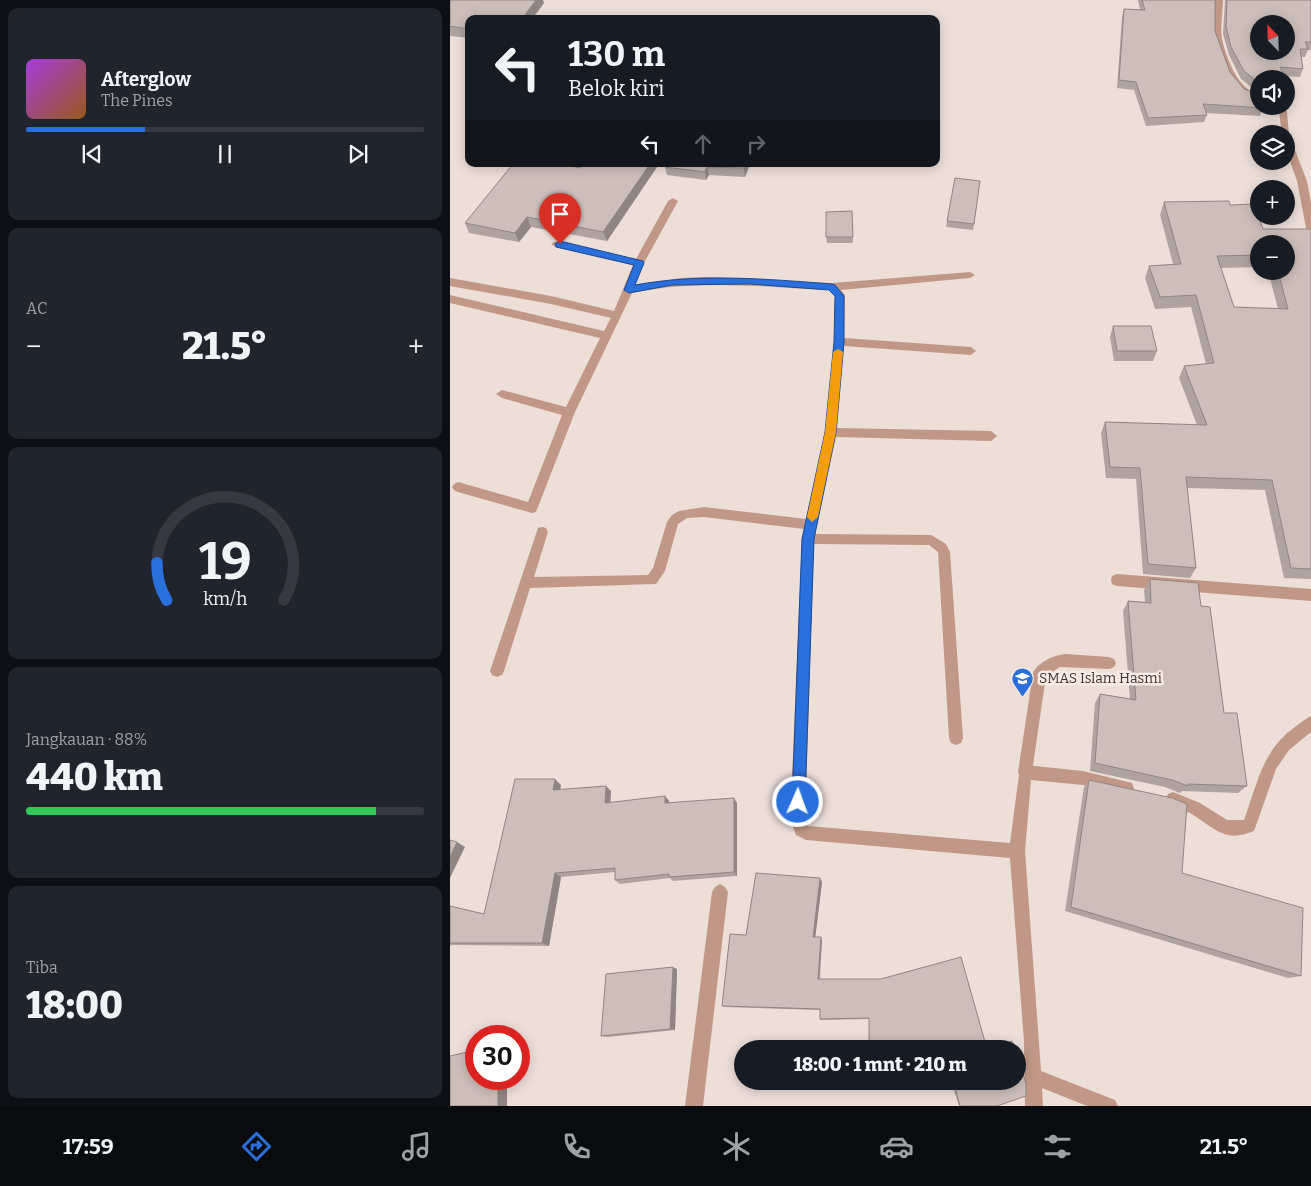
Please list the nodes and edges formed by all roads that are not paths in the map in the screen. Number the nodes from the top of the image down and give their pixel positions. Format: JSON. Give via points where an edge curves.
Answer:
{"nodes":[{"id":1,"x":1219,"y":0,"type":"edge"},
{"id":2,"x":1250,"y":94,"type":"edge"},
{"id":3,"x":1295,"y":156,"type":"edge"},
{"id":4,"x":1306,"y":181,"type":"edge"},
{"id":5,"x":673,"y":201,"type":"dead end"},
{"id":6,"x":1311,"y":228,"type":"edge"},
{"id":7,"x":556,"y":244,"type":"dead end"},
{"id":8,"x":640,"y":263,"type":"junction"},
{"id":9,"x":970,"y":275,"type":"dead end"},
{"id":10,"x":450,"y":282,"type":"edge"},
{"id":11,"x":832,"y":287,"type":"junction"},
{"id":12,"x":629,"y":290,"type":"junction"},
{"id":13,"x":450,"y":299,"type":"edge"},
{"id":14,"x":617,"y":316,"type":"junction"},
{"id":15,"x":607,"y":336,"type":"junction"},
{"id":16,"x":839,"y":342,"type":"junction"},
{"id":17,"x":971,"y":351,"type":"dead end"},
{"id":18,"x":502,"y":394,"type":"dead end"},
{"id":19,"x":569,"y":412,"type":"junction"},
{"id":20,"x":831,"y":432,"type":"junction"},
{"id":21,"x":991,"y":436,"type":"dead end"},
{"id":22,"x":458,"y":488,"type":"dead end"},
{"id":23,"x":810,"y":525,"type":"junction"},
{"id":24,"x":542,"y":532,"type":"dead end"},
{"id":25,"x":808,"y":539,"type":"junction"},
{"id":26,"x":1117,"y":580,"type":"dead end"},
{"id":27,"x":526,"y":583,"type":"junction"},
{"id":28,"x":1311,"y":595,"type":"edge"},
{"id":29,"x":1109,"y":663,"type":"dead end"},
{"id":30,"x":497,"y":671,"type":"dead end"},
{"id":31,"x":1311,"y":723,"type":"edge"},
{"id":32,"x":956,"y":738,"type":"dead end"},
{"id":33,"x":1025,"y":772,"type":"junction"},
{"id":34,"x":1138,"y":790,"type":"edge"},
{"id":35,"x":1156,"y":794,"type":"edge"},
{"id":36,"x":1017,"y":851,"type":"junction"},
{"id":37,"x":720,"y":892,"type":"dead end"},
{"id":38,"x":1033,"y":1076,"type":"junction"},
{"id":39,"x":694,"y":1106,"type":"edge"},
{"id":40,"x":1034,"y":1106,"type":"edge"},
{"id":41,"x":1109,"y":1106,"type":"edge"}],
"edges":[{"from":1,"to":2,"type":"street","via":[[1218,38],[1233,78],[1241,90]]},
{"from":3,"to":4,"type":"street"},
{"from":4,"to":6,"type":"street"},
{"from":5,"to":8,"type":"street"},
{"from":7,"to":8,"type":"street"},
{"from":8,"to":12,"type":"street"},
{"from":9,"to":11,"type":"street"},
{"from":10,"to":14,"type":"street","via":[[551,300]]},
{"from":11,"to":12,"type":"street","via":[[720,281],[672,282]]},
{"from":11,"to":16,"type":"street","via":[[840,296]]},
{"from":12,"to":14,"type":"street"},
{"from":13,"to":15,"type":"street"},
{"from":14,"to":15,"type":"street"},
{"from":15,"to":19,"type":"street"},
{"from":16,"to":17,"type":"street"},
{"from":16,"to":20,"type":"street"},
{"from":18,"to":19,"type":"street"},
{"from":19,"to":22,"type":"street","via":[[532,508]]},
{"from":20,"to":21,"type":"street"},
{"from":20,"to":23,"type":"street"},
{"from":23,"to":25,"type":"street"},
{"from":23,"to":27,"type":"street","via":[[704,512],[686,514],[673,522],[659,570],[651,580]]},
{"from":24,"to":27,"type":"street"},
{"from":25,"to":32,"type":"street","via":[[932,540],[942,548]]},
{"from":25,"to":36,"type":"street","via":[[798,802],[801,830],[806,833]]},
{"from":26,"to":28,"type":"street"},
{"from":27,"to":30,"type":"street"},
{"from":29,"to":33,"type":"street","via":[[1057,661],[1040,673]]},
{"from":31,"to":35,"type":"street","via":[[1286,742],[1271,761],[1249,826],[1241,829],[1216,824],[1195,808]]},
{"from":33,"to":34,"type":"street","via":[[1083,778]]},
{"from":33,"to":36,"type":"street"},
{"from":36,"to":38,"type":"street"},
{"from":37,"to":39,"type":"street"},
{"from":38,"to":40,"type":"street"},
{"from":38,"to":41,"type":"street"}]}
